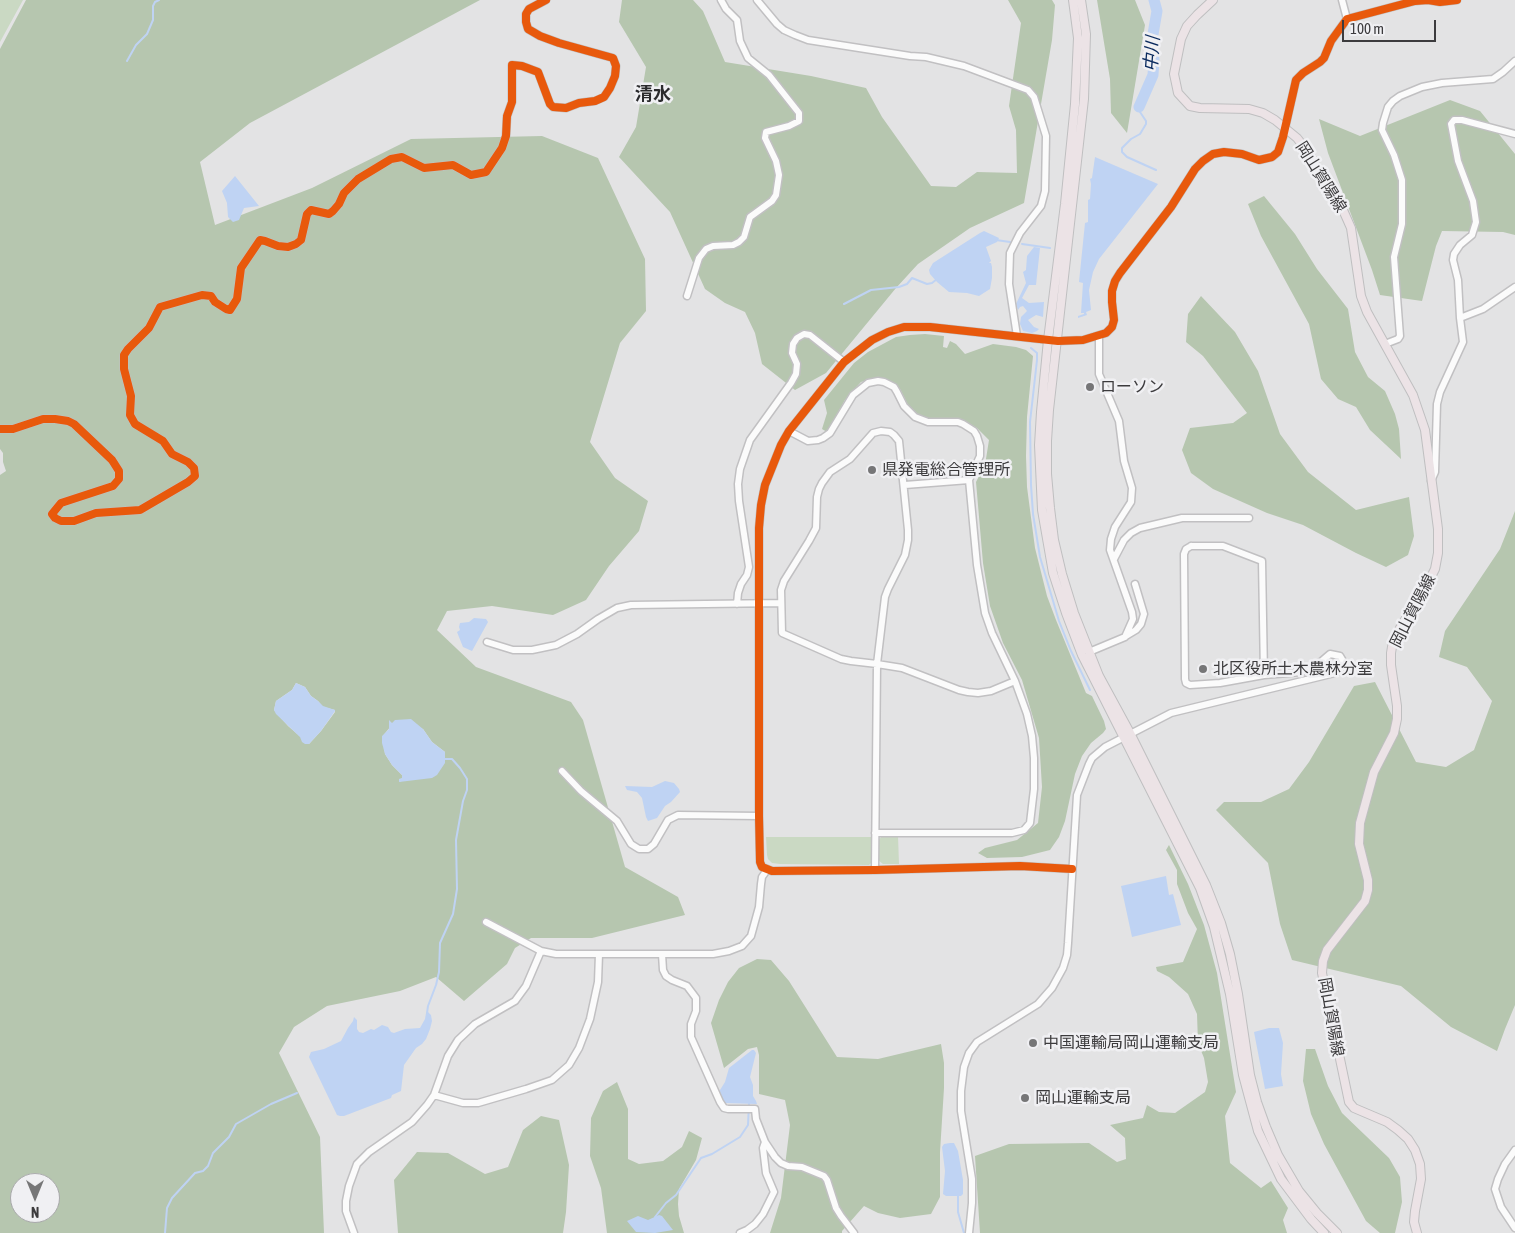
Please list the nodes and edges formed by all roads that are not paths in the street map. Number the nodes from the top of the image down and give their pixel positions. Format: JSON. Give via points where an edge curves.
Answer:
{"nodes":[{"id":1,"x":721,"y":0,"type":"edge"},
{"id":2,"x":757,"y":0,"type":"edge"},
{"id":3,"x":1073,"y":0,"type":"edge"},
{"id":4,"x":1081,"y":0,"type":"edge"},
{"id":5,"x":1213,"y":0,"type":"edge"},
{"id":6,"x":1342,"y":0,"type":"edge"},
{"id":7,"x":1457,"y":0,"type":"edge"},
{"id":8,"x":544,"y":1,"type":"edge"},
{"id":9,"x":1347,"y":19,"type":"junction"},
{"id":10,"x":1515,"y":61,"type":"edge"},
{"id":11,"x":1285,"y":128,"type":"junction"},
{"id":12,"x":1515,"y":134,"type":"edge"},
{"id":13,"x":1515,"y":288,"type":"edge"},
{"id":14,"x":687,"y":296,"type":"dead end"},
{"id":15,"x":1460,"y":318,"type":"junction"},
{"id":16,"x":1017,"y":336,"type":"junction"},
{"id":17,"x":1099,"y":336,"type":"junction"},
{"id":18,"x":1048,"y":340,"type":"junction"},
{"id":19,"x":1058,"y":341,"type":"junction"},
{"id":20,"x":1385,"y":344,"type":"junction"},
{"id":21,"x":844,"y":362,"type":"junction"},
{"id":22,"x":0,"y":429,"type":"edge"},
{"id":23,"x":789,"y":431,"type":"junction"},
{"id":24,"x":970,"y":480,"type":"junction"},
{"id":25,"x":1431,"y":482,"type":"junction"},
{"id":26,"x":905,"y":485,"type":"junction"},
{"id":27,"x":1249,"y":518,"type":"dead end"},
{"id":28,"x":1114,"y":559,"type":"junction"},
{"id":29,"x":1135,"y":584,"type":"dead end"},
{"id":30,"x":760,"y":603,"type":"junction"},
{"id":31,"x":737,"y":604,"type":"junction"},
{"id":32,"x":781,"y":604,"type":"junction"},
{"id":33,"x":1125,"y":636,"type":"junction"},
{"id":34,"x":487,"y":642,"type":"dead end"},
{"id":35,"x":1089,"y":652,"type":"junction"},
{"id":36,"x":877,"y":664,"type":"junction"},
{"id":37,"x":1264,"y":675,"type":"junction"},
{"id":38,"x":1015,"y":681,"type":"junction"},
{"id":39,"x":1127,"y":735,"type":"junction"},
{"id":40,"x":562,"y":771,"type":"dead end"},
{"id":41,"x":759,"y":816,"type":"junction"},
{"id":42,"x":875,"y":833,"type":"junction"},
{"id":43,"x":1072,"y":869,"type":"junction"},
{"id":44,"x":767,"y":870,"type":"junction"},
{"id":45,"x":875,"y":870,"type":"junction"},
{"id":46,"x":486,"y":922,"type":"dead end"},
{"id":47,"x":541,"y":951,"type":"junction"},
{"id":48,"x":599,"y":954,"type":"junction"},
{"id":49,"x":662,"y":954,"type":"junction"},
{"id":50,"x":434,"y":1095,"type":"junction"},
{"id":51,"x":765,"y":1142,"type":"junction"},
{"id":52,"x":1515,"y":1150,"type":"edge"},
{"id":53,"x":1515,"y":1228,"type":"edge"},
{"id":54,"x":354,"y":1233,"type":"edge"},
{"id":55,"x":740,"y":1233,"type":"edge"},
{"id":56,"x":854,"y":1233,"type":"edge"},
{"id":57,"x":969,"y":1233,"type":"edge"},
{"id":58,"x":1324,"y":1233,"type":"edge"},
{"id":59,"x":1337,"y":1233,"type":"edge"},
{"id":60,"x":1417,"y":1233,"type":"edge"}],
"edges":[{"from":1,"to":14,"type":"street","via":[[737,20],[740,41],[748,58],[769,75],[799,113],[799,121],[766,132],[765,138],[779,175],[776,195],[750,217],[744,237],[739,242],[706,250],[699,258]]},
{"from":2,"to":16,"type":"street","via":[[777,24],[795,36],[964,66],[1028,90],[1034,97],[1046,136],[1044,191],[1041,206],[1020,233],[1010,253],[1009,284]]},
{"from":3,"to":18,"type":"main road","via":[[1078,38],[1076,104]]},
{"from":4,"to":19,"type":"main road","via":[[1086,34],[1084,99]]},
{"from":5,"to":11,"type":"main road","name":"岡山賀陽線","via":[[1187,26],[1181,40],[1174,74],[1178,93],[1190,106],[1263,113]]},
{"from":6,"to":9,"type":"street"},
{"from":7,"to":9,"type":"street","via":[[1415,1]]},
{"from":8,"to":22,"type":"street","via":[[526,14],[528,29],[559,43],[613,58],[615,76],[604,97],[566,108],[553,107],[538,72],[512,65],[512,102],[506,136],[486,172],[471,175],[453,165],[424,168],[402,157],[391,159],[358,179],[329,214],[311,210],[306,214],[301,240],[296,244],[278,246],[260,240],[241,268],[237,299],[230,310],[210,296],[202,295],[160,308],[149,328],[124,355],[131,396],[130,415],[135,424],[163,441],[172,454],[194,468],[195,476],[188,482],[140,510],[96,513],[74,521],[61,521],[52,514],[61,503],[113,486],[119,479],[119,471],[112,460],[68,421],[44,419],[13,429]]},
{"from":9,"to":11,"type":"street","via":[[1324,58],[1296,80]]},
{"from":10,"to":20,"type":"street","via":[[1493,79],[1422,87],[1400,96],[1388,107],[1382,130],[1402,180],[1402,224],[1394,257],[1400,336]]},
{"from":11,"to":17,"type":"street","via":[[1278,152],[1272,157],[1259,160],[1224,152],[1213,154],[1195,169],[1171,207],[1120,272],[1112,291],[1112,327]]},
{"from":11,"to":20,"type":"main road","name":"岡山賀陽線","via":[[1308,152],[1343,210],[1350,228],[1360,296]]},
{"from":12,"to":15,"type":"street","via":[[1462,120],[1454,120],[1451,124],[1476,222],[1472,235],[1460,245],[1453,260],[1458,280]]},
{"from":13,"to":15,"type":"street","via":[[1484,308]]},
{"from":15,"to":25,"type":"street","via":[[1463,342],[1437,404],[1435,472]]},
{"from":16,"to":18,"type":"street"},
{"from":16,"to":21,"type":"street","via":[[904,327],[872,340]]},
{"from":17,"to":19,"type":"street"},
{"from":17,"to":28,"type":"street","via":[[1099,374],[1119,421],[1124,461],[1132,488],[1131,502],[1110,539]]},
{"from":18,"to":19,"type":"street"},
{"from":18,"to":39,"type":"main road","via":[[1039,445],[1042,510],[1053,573],[1082,655]]},
{"from":19,"to":35,"type":"main road","via":[[1048,425],[1050,508],[1062,574]]},
{"from":20,"to":25,"type":"main road","name":"岡山賀陽線","via":[[1413,395],[1425,430]]},
{"from":21,"to":23,"type":"street"},
{"from":21,"to":31,"type":"street","via":[[810,335],[798,338],[793,344],[792,353],[797,364],[792,383],[750,440],[738,484],[749,567],[740,584]]},
{"from":23,"to":24,"type":"street","via":[[808,441],[823,438],[830,433],[860,389],[873,382],[884,382],[894,387],[904,406],[921,420],[958,422],[974,431],[981,451]]},
{"from":23,"to":30,"type":"street","via":[[769,472],[761,505]]},
{"from":24,"to":26,"type":"street"},
{"from":24,"to":38,"type":"street","via":[[985,614]]},
{"from":25,"to":60,"type":"main road","name":"岡山賀陽線","via":[[1438,530],[1435,569],[1394,641],[1391,665],[1397,719],[1394,733],[1374,772],[1360,823],[1359,844],[1368,890],[1365,901],[1327,950],[1322,974],[1349,1102],[1354,1108],[1387,1122],[1408,1138],[1415,1150],[1421,1179],[1414,1222]]},
{"from":26,"to":32,"type":"street","via":[[898,438],[886,431],[873,433],[822,483],[817,497],[816,528],[784,582]]},
{"from":26,"to":36,"type":"street","via":[[908,540],[903,561],[885,598]]},
{"from":27,"to":28,"type":"street","via":[[1182,518],[1140,528],[1124,540]]},
{"from":28,"to":33,"type":"street","via":[[1133,619]]},
{"from":29,"to":33,"type":"street","via":[[1144,614],[1136,630]]},
{"from":30,"to":31,"type":"street"},
{"from":30,"to":32,"type":"street"},
{"from":30,"to":41,"type":"street"},
{"from":31,"to":34,"type":"street","via":[[630,605],[617,608],[556,645],[513,650]]},
{"from":32,"to":36,"type":"street","via":[[782,633],[841,659]]},
{"from":33,"to":35,"type":"street"},
{"from":35,"to":39,"type":"main road"},
{"from":36,"to":38,"type":"street","via":[[902,668],[968,692],[992,691]]},
{"from":36,"to":42,"type":"street"},
{"from":37,"to":37,"type":"street","via":[[1262,561],[1223,546],[1191,546],[1184,554],[1186,683],[1220,683]]},
{"from":37,"to":39,"type":"street","via":[[1301,672],[1316,666],[1330,654],[1340,656],[1344,662],[1335,672],[1171,713]]},
{"from":38,"to":42,"type":"street","via":[[1027,714],[1034,758],[1032,811],[1030,823],[1024,830],[1012,833]]},
{"from":39,"to":43,"type":"street","via":[[1098,752],[1086,770],[1077,795]]},
{"from":39,"to":58,"type":"main road","via":[[1200,888],[1214,927],[1230,994],[1243,1074],[1258,1131],[1281,1179]]},
{"from":39,"to":59,"type":"main road","via":[[1206,885],[1220,923],[1238,994],[1250,1075],[1266,1128],[1299,1191]]},
{"from":40,"to":41,"type":"street","via":[[617,821],[631,844],[639,849],[648,849],[654,844],[668,820],[678,815]]},
{"from":41,"to":44,"type":"street","via":[[760,862]]},
{"from":42,"to":45,"type":"street"},
{"from":43,"to":45,"type":"street","via":[[1020,866]]},
{"from":43,"to":57,"type":"street","via":[[1067,956],[1056,981],[1038,1004],[977,1042],[966,1060],[961,1099],[972,1179]]},
{"from":44,"to":45,"type":"street"},
{"from":44,"to":49,"type":"street","via":[[762,877],[760,907],[751,936],[742,946],[713,954]]},
{"from":46,"to":47,"type":"street"},
{"from":47,"to":48,"type":"street"},
{"from":47,"to":50,"type":"street","via":[[526,986],[515,1001],[475,1024],[458,1040],[448,1056]]},
{"from":48,"to":49,"type":"street"},
{"from":48,"to":50,"type":"street","via":[[598,982],[590,1019],[569,1065],[552,1080],[478,1103],[463,1103]]},
{"from":49,"to":51,"type":"street","via":[[666,976],[687,986],[696,998],[696,1011],[690,1024],[691,1036],[720,1102],[728,1109],[755,1109]]},
{"from":50,"to":54,"type":"street","via":[[412,1122],[357,1164],[346,1201]]},
{"from":51,"to":55,"type":"street","via":[[766,1173],[774,1192],[763,1214]]},
{"from":51,"to":56,"type":"street","via":[[781,1163],[824,1176],[836,1208]]},
{"from":52,"to":53,"type":"street","via":[[1505,1164],[1495,1189],[1501,1207]]}]}
